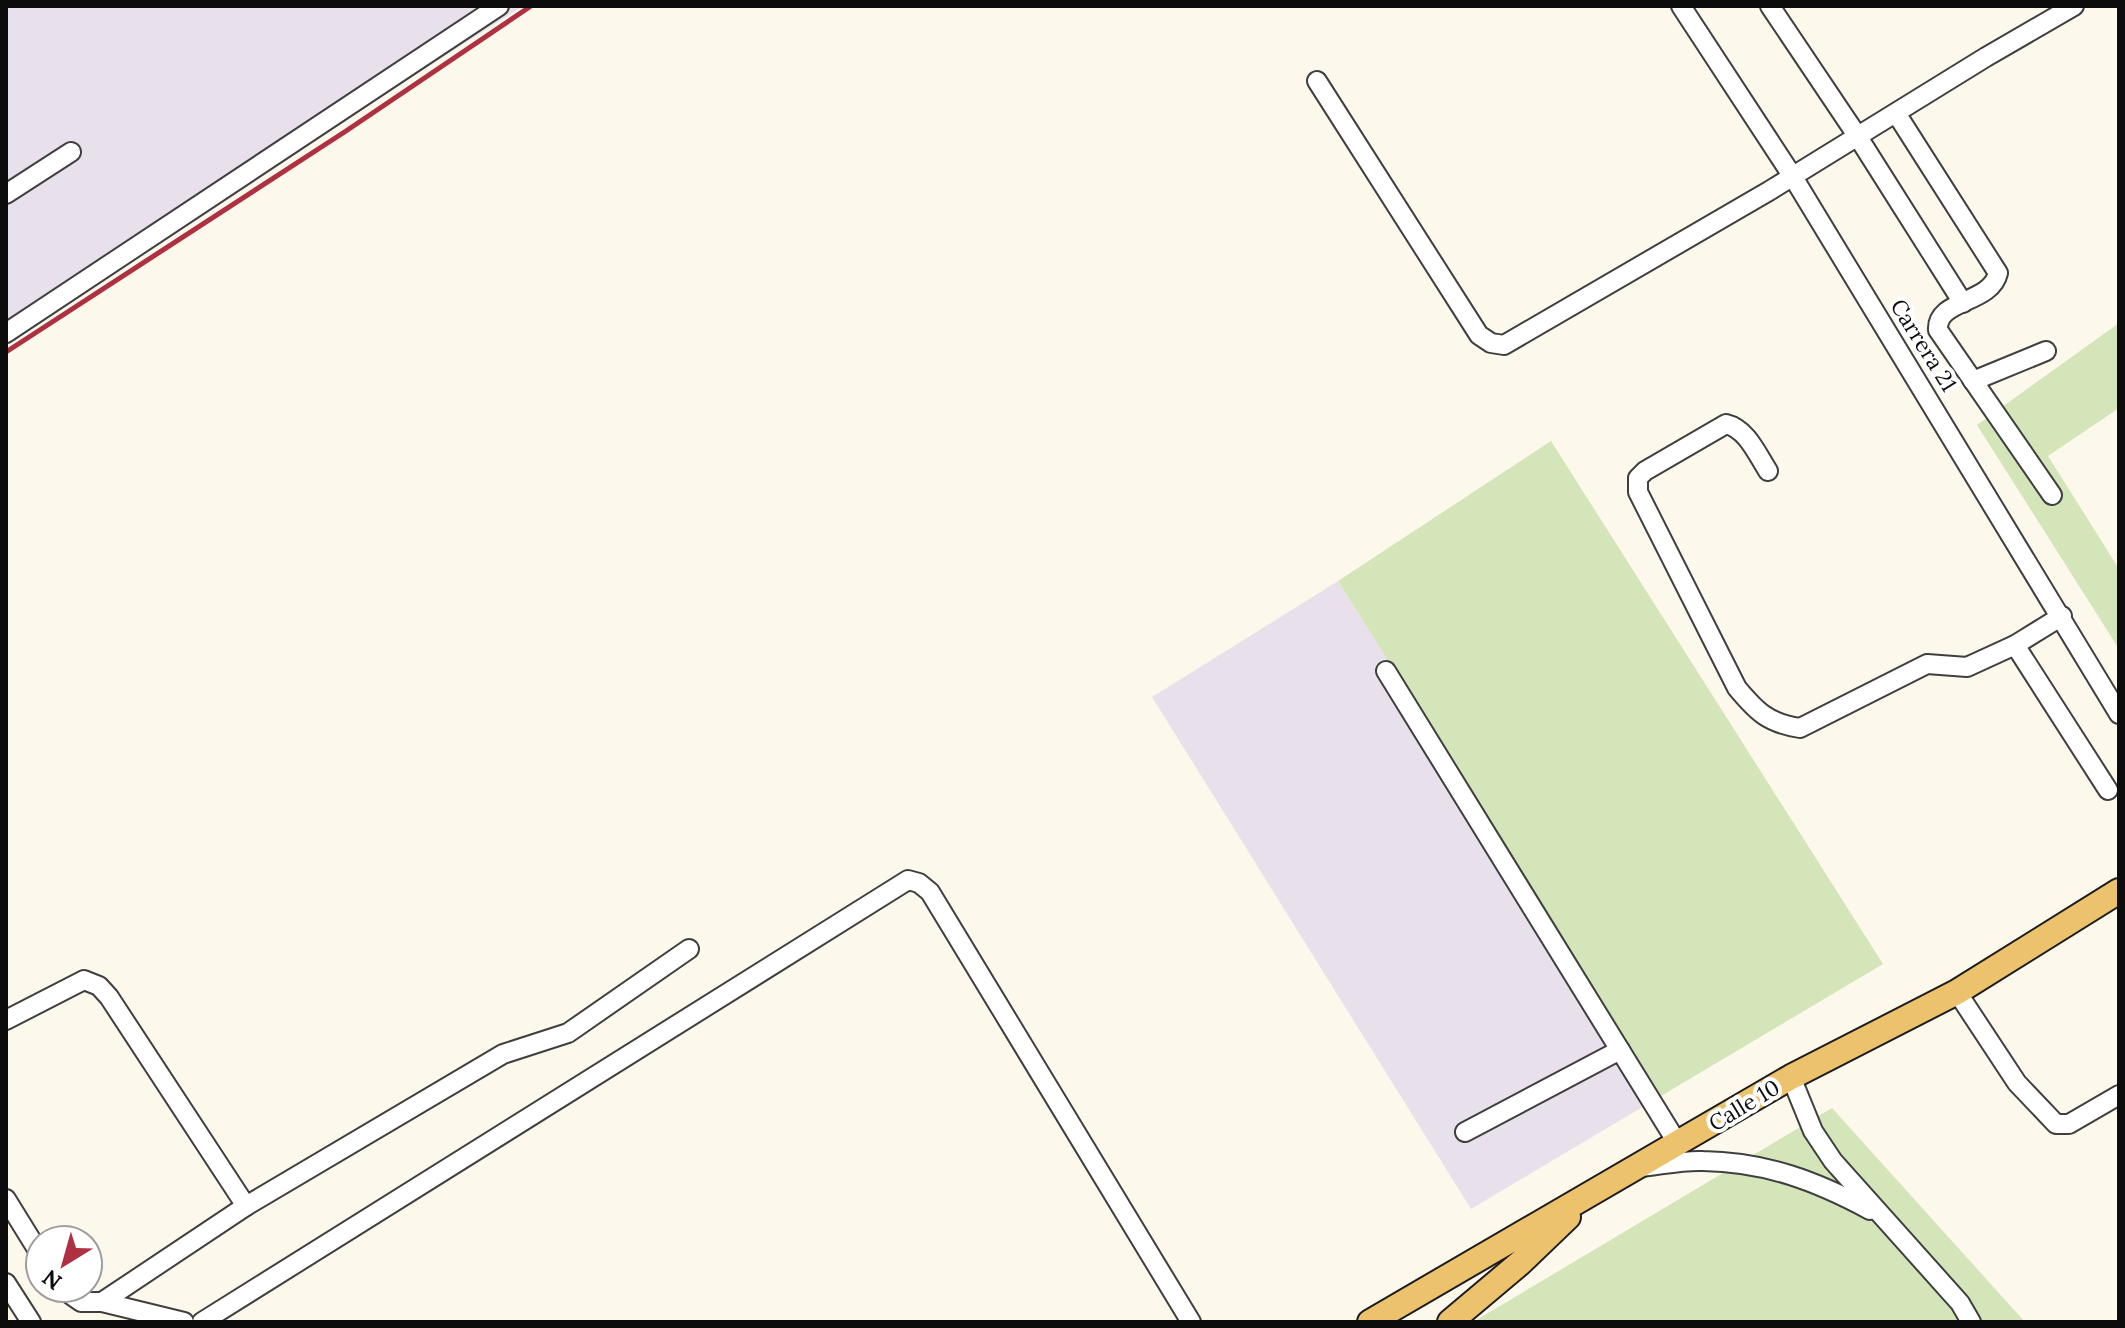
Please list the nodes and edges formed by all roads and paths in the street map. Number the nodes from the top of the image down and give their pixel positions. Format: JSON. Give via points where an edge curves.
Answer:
{"nodes":[{"id":1,"x":499,"y":6,"type":"edge"},
{"id":2,"x":1681,"y":6,"type":"edge"},
{"id":3,"x":1770,"y":6,"type":"edge"},
{"id":4,"x":2074,"y":6,"type":"edge"},
{"id":5,"x":1317,"y":81,"type":"dead end"},
{"id":6,"x":1896,"y":113,"type":"junction"},
{"id":7,"x":1858,"y":137,"type":"junction"},
{"id":8,"x":71,"y":152,"type":"dead end"},
{"id":9,"x":1793,"y":177,"type":"junction"},
{"id":10,"x":6,"y":194,"type":"edge"},
{"id":11,"x":1963,"y":303,"type":"junction"},
{"id":12,"x":6,"y":333,"type":"edge"},
{"id":13,"x":2046,"y":351,"type":"dead end"},
{"id":14,"x":1973,"y":381,"type":"junction"},
{"id":15,"x":1768,"y":471,"type":"dead end"},
{"id":16,"x":2052,"y":495,"type":"dead end"},
{"id":17,"x":2062,"y":616,"type":"junction"},
{"id":18,"x":2015,"y":645,"type":"junction"},
{"id":19,"x":1386,"y":671,"type":"dead end"},
{"id":20,"x":2119,"y":714,"type":"edge"},
{"id":21,"x":2108,"y":790,"type":"dead end"},
{"id":22,"x":2119,"y":891,"type":"edge"},
{"id":23,"x":689,"y":949,"type":"dead end"},
{"id":24,"x":1957,"y":992,"type":"junction"},
{"id":25,"x":6,"y":1020,"type":"edge"},
{"id":26,"x":1620,"y":1050,"type":"junction"},
{"id":27,"x":1791,"y":1077,"type":"junction"},
{"id":28,"x":2119,"y":1095,"type":"edge"},
{"id":29,"x":1465,"y":1132,"type":"dead end"},
{"id":30,"x":1678,"y":1144,"type":"junction"},
{"id":31,"x":1639,"y":1167,"type":"junction"},
{"id":32,"x":1593,"y":1191,"type":"junction"},
{"id":33,"x":6,"y":1199,"type":"edge"},
{"id":34,"x":246,"y":1206,"type":"junction"},
{"id":35,"x":1883,"y":1217,"type":"junction"},
{"id":36,"x":24,"y":1228,"type":"edge"},
{"id":37,"x":6,"y":1283,"type":"edge"},
{"id":38,"x":104,"y":1301,"type":"edge"},
{"id":39,"x":104,"y":1302,"type":"edge"},
{"id":40,"x":1374,"y":1321,"type":"edge"},
{"id":41,"x":31,"y":1322,"type":"edge"},
{"id":42,"x":184,"y":1322,"type":"edge"},
{"id":43,"x":202,"y":1322,"type":"edge"},
{"id":44,"x":1191,"y":1322,"type":"edge"},
{"id":45,"x":1450,"y":1322,"type":"edge"},
{"id":46,"x":1971,"y":1322,"type":"edge"}],
"edges":[{"from":1,"to":12,"type":"street"},
{"from":2,"to":9,"type":"street","name":"Carrera 21"},
{"from":3,"to":7,"type":"street"},
{"from":4,"to":6,"type":"street"},
{"from":5,"to":9,"type":"street","via":[[1479,335],[1491,343],[1504,345]]},
{"from":6,"to":7,"type":"street"},
{"from":6,"to":11,"type":"street","via":[[1998,273],[1990,289]]},
{"from":7,"to":9,"type":"street"},
{"from":7,"to":11,"type":"street"},
{"from":8,"to":10,"type":"street"},
{"from":9,"to":17,"type":"street","name":"Carrera 21"},
{"from":11,"to":14,"type":"street","via":[[1943,313],[1938,330]]},
{"from":13,"to":14,"type":"street"},
{"from":14,"to":16,"type":"street"},
{"from":15,"to":18,"type":"street","via":[[1744,433],[1726,424],[1638,478],[1638,492],[1737,688],[1756,710],[1779,724],[1800,728],[1927,664],[1967,667]]},
{"from":17,"to":18,"type":"street"},
{"from":17,"to":20,"type":"street","name":"Carrera 21"},
{"from":18,"to":21,"type":"street"},
{"from":19,"to":26,"type":"street"},
{"from":22,"to":24,"type":"main road","name":"Calle 10"},
{"from":23,"to":34,"type":"street","via":[[568,1033],[503,1054]]},
{"from":24,"to":27,"type":"main road","name":"Calle 10"},
{"from":24,"to":28,"type":"street","via":[[2017,1083],[2056,1124],[2069,1124]]},
{"from":25,"to":34,"type":"street","via":[[84,980],[99,986]]},
{"from":26,"to":29,"type":"street"},
{"from":26,"to":30,"type":"street"},
{"from":27,"to":30,"type":"main road","name":"Calle 10"},
{"from":27,"to":35,"type":"street","via":[[1813,1131]]},
{"from":30,"to":31,"type":"main road","name":"Calle 10"},
{"from":31,"to":32,"type":"main road","name":"Calle 10"},
{"from":31,"to":35,"type":"street","via":[[1702,1161],[1766,1167],[1827,1187]]},
{"from":32,"to":40,"type":"main road","name":"Calle 10"},
{"from":32,"to":45,"type":"main road"},
{"from":33,"to":36,"type":"street"},
{"from":34,"to":38,"type":"street"},
{"from":35,"to":46,"type":"street"},
{"from":37,"to":41,"type":"street"},
{"from":39,"to":42,"type":"street"},
{"from":43,"to":44,"type":"street","via":[[908,880],[930,892]]}]}
